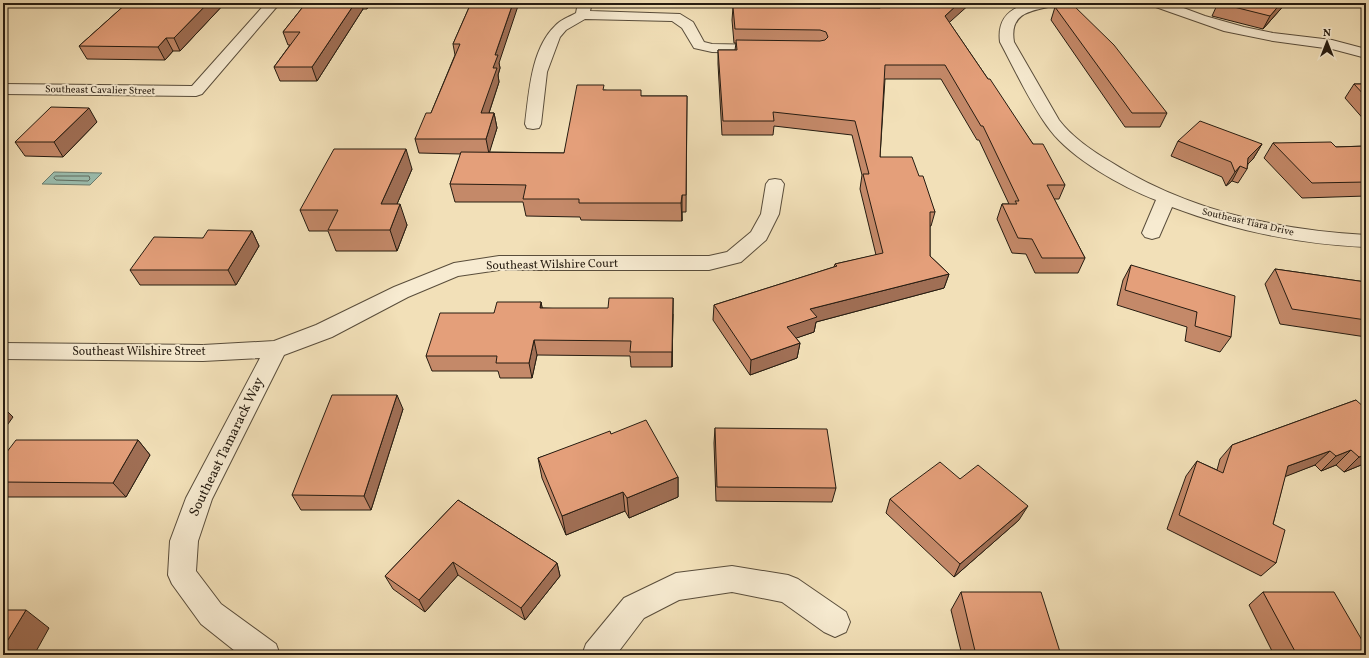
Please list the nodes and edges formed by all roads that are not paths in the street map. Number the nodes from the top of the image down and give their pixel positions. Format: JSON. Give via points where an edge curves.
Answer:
{"nodes":[{"id":1,"x":273,"y":3,"type":"edge"},
{"id":2,"x":1048,"y":3,"type":"edge"},
{"id":3,"x":1158,"y":3,"type":"edge"},
{"id":4,"x":583,"y":9,"type":"edge"},
{"id":5,"x":780,"y":49,"type":"edge"},
{"id":6,"x":1366,"y":54,"type":"edge"},
{"id":7,"x":3,"y":89,"type":"edge"},
{"id":8,"x":533,"y":124,"type":"dead end"},
{"id":9,"x":775,"y":184,"type":"dead end"},
{"id":10,"x":1166,"y":198,"type":"junction"},
{"id":11,"x":1152,"y":233,"type":"dead end"},
{"id":12,"x":1366,"y":241,"type":"edge"},
{"id":13,"x":276,"y":349,"type":"junction"},
{"id":14,"x":3,"y":351,"type":"edge"},
{"id":15,"x":835,"y":622,"type":"dead end"},
{"id":16,"x":265,"y":655,"type":"edge"},
{"id":17,"x":597,"y":655,"type":"edge"}],
"edges":[{"from":1,"to":7,"type":"street","name":"Southeast Cavalier Street","via":[[196,91]]},
{"from":2,"to":10,"type":"street","name":"Southeast Tiara Drive","via":[[1025,9],[1009,19],[1004,31],[1007,42],[1051,120],[1078,148],[1101,165]]},
{"from":3,"to":6,"type":"street","via":[[1242,31],[1333,44]]},
{"from":4,"to":5,"type":"street","via":[[675,17],[688,25],[699,45],[712,48]]},
{"from":4,"to":8,"type":"street","via":[[553,36],[539,72]]},
{"from":9,"to":13,"type":"street","name":"Southeast Wilshire Court","via":[[770,214],[759,236],[734,256],[709,263],[499,263],[454,270],[401,292],[324,331]]},
{"from":10,"to":11,"type":"street"},
{"from":10,"to":12,"type":"street","name":"Southeast Tiara Drive","via":[[1198,210],[1266,228],[1314,237]]},
{"from":13,"to":14,"type":"street","name":"Southeast Wilshire Street","via":[[203,353]]},
{"from":13,"to":16,"type":"street","name":"Southeast Tamarack Way","via":[[199,498],[184,541],[182,575],[211,614]]},
{"from":15,"to":17,"type":"street","via":[[788,589],[732,579],[676,587],[634,608]]}]}
